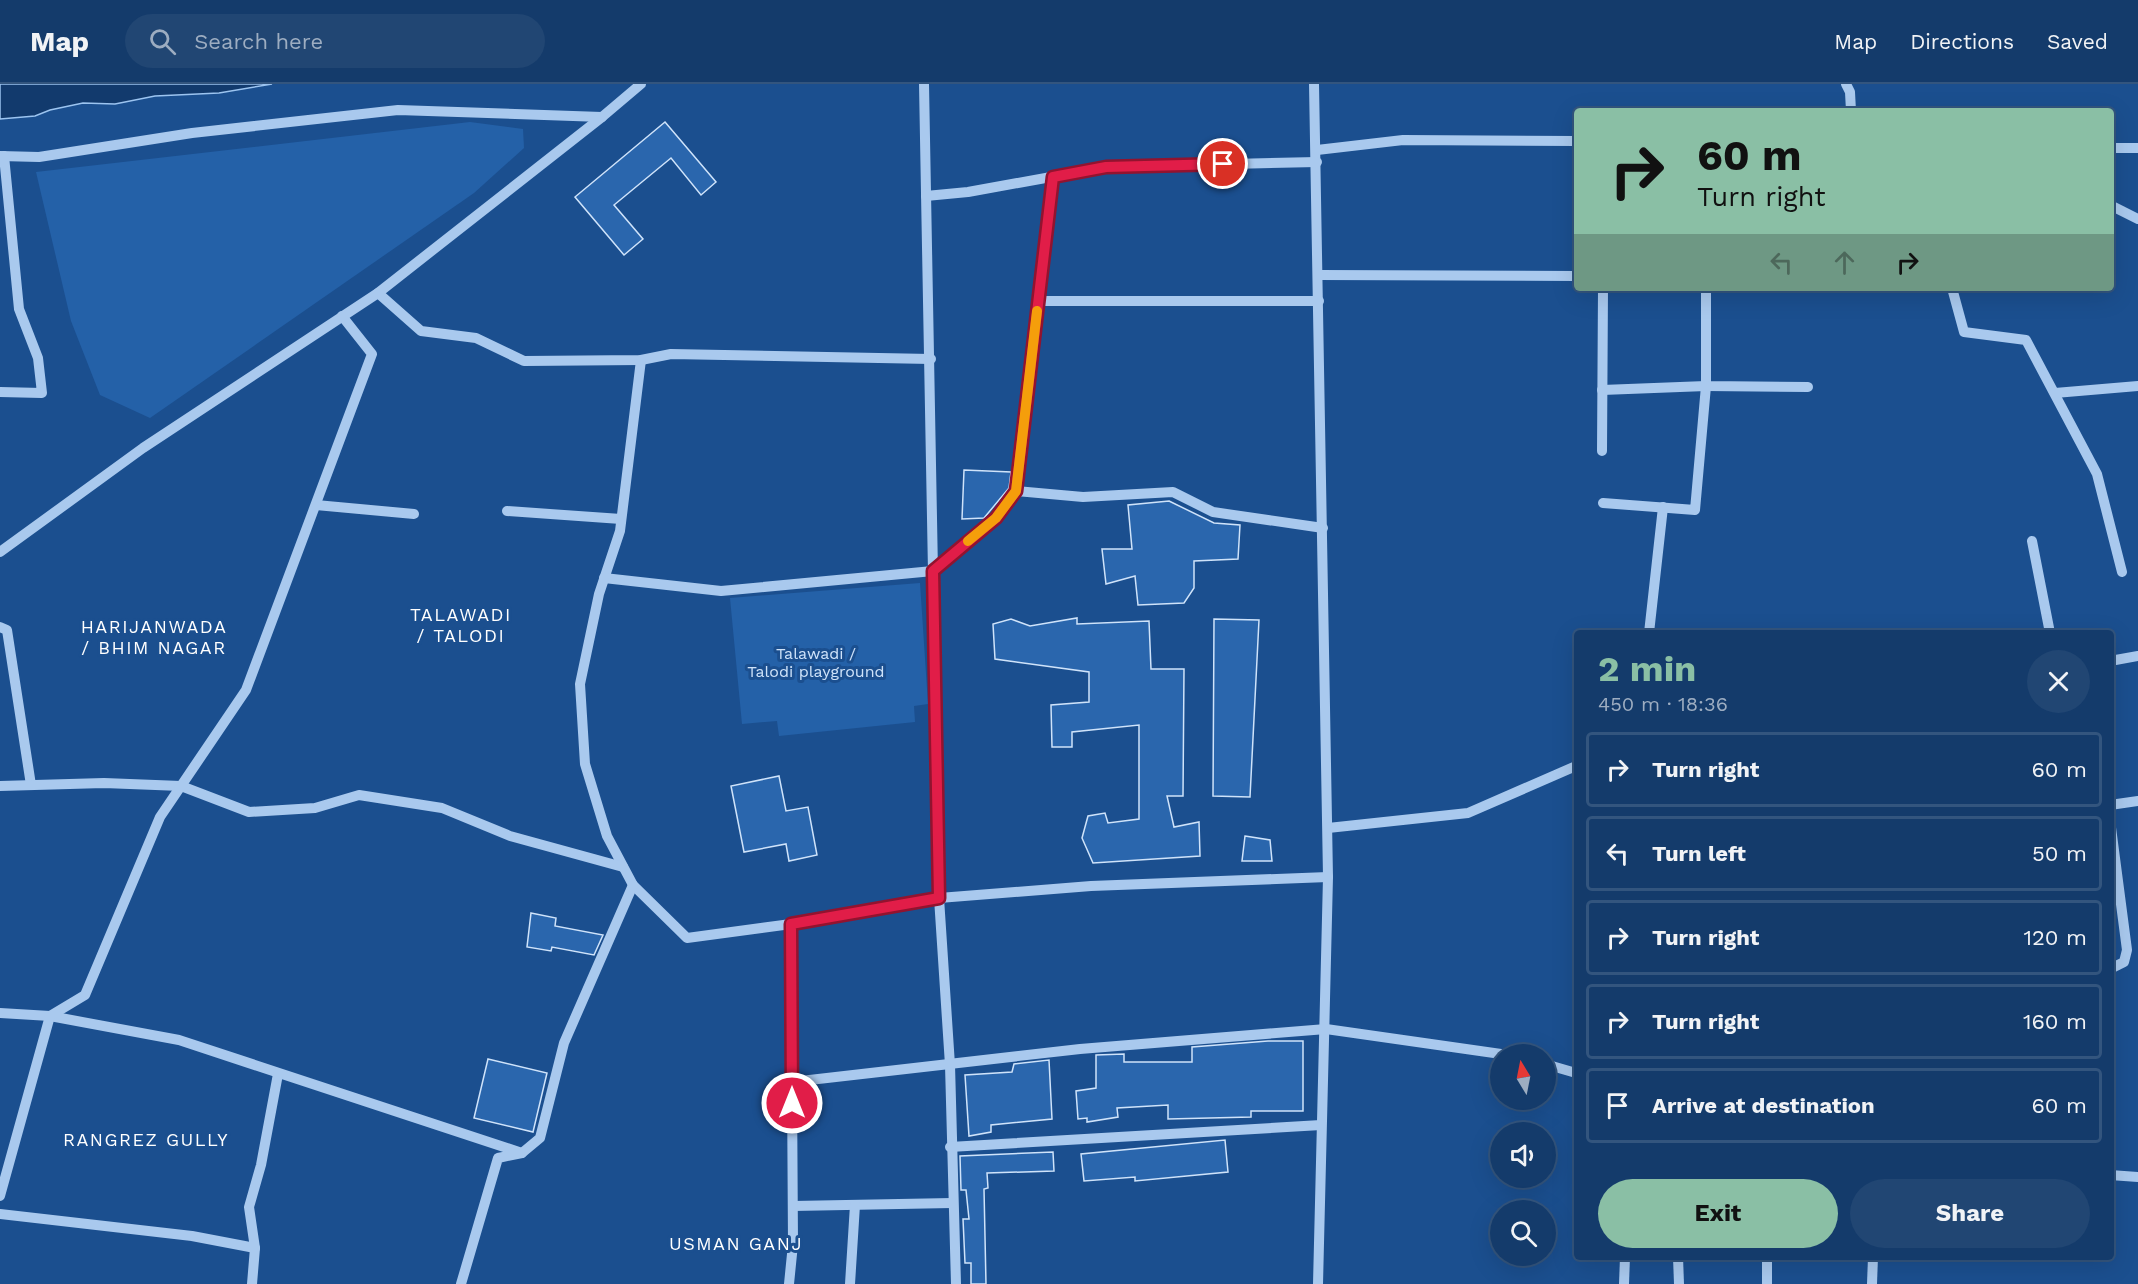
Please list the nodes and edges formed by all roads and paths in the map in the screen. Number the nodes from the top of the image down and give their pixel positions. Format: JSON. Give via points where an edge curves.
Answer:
{"nodes":[{"id":1,"x":641,"y":84,"type":"edge"},
{"id":2,"x":924,"y":84,"type":"edge"},
{"id":3,"x":1314,"y":84,"type":"edge"},
{"id":4,"x":1846,"y":84,"type":"edge"},
{"id":5,"x":1851,"y":108,"type":"edge"},
{"id":6,"x":602,"y":117,"type":"junction"},
{"id":7,"x":1574,"y":141,"type":"edge"},
{"id":8,"x":2114,"y":148,"type":"edge"},
{"id":9,"x":2138,"y":148,"type":"edge"},
{"id":10,"x":1317,"y":150,"type":"junction"},
{"id":11,"x":2,"y":156,"type":"edge"},
{"id":12,"x":1317,"y":162,"type":"junction"},
{"id":13,"x":1053,"y":177,"type":"junction"},
{"id":14,"x":926,"y":196,"type":"junction"},
{"id":15,"x":2114,"y":207,"type":"edge"},
{"id":16,"x":2138,"y":219,"type":"edge"},
{"id":17,"x":1319,"y":275,"type":"junction"},
{"id":18,"x":1574,"y":276,"type":"edge"},
{"id":19,"x":1603,"y":291,"type":"edge"},
{"id":20,"x":1706,"y":291,"type":"edge"},
{"id":21,"x":1953,"y":291,"type":"edge"},
{"id":22,"x":378,"y":293,"type":"junction"},
{"id":23,"x":1038,"y":301,"type":"junction"},
{"id":24,"x":1319,"y":301,"type":"junction"},
{"id":25,"x":342,"y":316,"type":"junction"},
{"id":26,"x":931,"y":359,"type":"junction"},
{"id":27,"x":641,"y":360,"type":"junction"},
{"id":28,"x":1706,"y":386,"type":"junction"},
{"id":29,"x":2138,"y":386,"type":"edge"},
{"id":30,"x":1808,"y":387,"type":"dead end"},
{"id":31,"x":1602,"y":390,"type":"junction"},
{"id":32,"x":0,"y":392,"type":"edge"},
{"id":33,"x":2055,"y":393,"type":"junction"},
{"id":34,"x":1602,"y":451,"type":"dead end"},
{"id":35,"x":1016,"y":491,"type":"junction"},
{"id":36,"x":1603,"y":502,"type":"dead end"},
{"id":37,"x":316,"y":505,"type":"junction"},
{"id":38,"x":1663,"y":507,"type":"junction"},
{"id":39,"x":507,"y":511,"type":"dead end"},
{"id":40,"x":414,"y":514,"type":"dead end"},
{"id":41,"x":621,"y":519,"type":"junction"},
{"id":42,"x":1323,"y":528,"type":"junction"},
{"id":43,"x":2032,"y":541,"type":"dead end"},
{"id":44,"x":0,"y":552,"type":"edge"},
{"id":45,"x":933,"y":571,"type":"junction"},
{"id":46,"x":2122,"y":572,"type":"dead end"},
{"id":47,"x":604,"y":578,"type":"junction"},
{"id":48,"x":0,"y":627,"type":"edge"},
{"id":49,"x":1649,"y":630,"type":"edge"},
{"id":50,"x":2049,"y":630,"type":"edge"},
{"id":51,"x":2138,"y":656,"type":"edge"},
{"id":52,"x":2114,"y":660,"type":"edge"},
{"id":53,"x":1574,"y":767,"type":"edge"},
{"id":54,"x":32,"y":785,"type":"junction"},
{"id":55,"x":0,"y":786,"type":"edge"},
{"id":56,"x":181,"y":786,"type":"junction"},
{"id":57,"x":2138,"y":801,"type":"edge"},
{"id":58,"x":2114,"y":804,"type":"edge"},
{"id":59,"x":1328,"y":828,"type":"junction"},
{"id":60,"x":2114,"y":851,"type":"edge"},
{"id":61,"x":623,"y":867,"type":"junction"},
{"id":62,"x":1328,"y":877,"type":"junction"},
{"id":63,"x":633,"y":885,"type":"junction"},
{"id":64,"x":939,"y":898,"type":"junction"},
{"id":65,"x":791,"y":924,"type":"junction"},
{"id":66,"x":2114,"y":967,"type":"edge"},
{"id":67,"x":0,"y":1014,"type":"edge"},
{"id":68,"x":50,"y":1016,"type":"junction"},
{"id":69,"x":1326,"y":1029,"type":"junction"},
{"id":70,"x":1490,"y":1052,"type":"edge"},
{"id":71,"x":950,"y":1065,"type":"junction"},
{"id":72,"x":1556,"y":1067,"type":"edge"},
{"id":73,"x":1574,"y":1072,"type":"edge"},
{"id":74,"x":278,"y":1074,"type":"junction"},
{"id":75,"x":792,"y":1082,"type":"junction"},
{"id":76,"x":1321,"y":1125,"type":"junction"},
{"id":77,"x":950,"y":1147,"type":"junction"},
{"id":78,"x":522,"y":1153,"type":"junction"},
{"id":79,"x":2114,"y":1175,"type":"edge"},
{"id":80,"x":2138,"y":1176,"type":"edge"},
{"id":81,"x":0,"y":1196,"type":"edge"},
{"id":82,"x":952,"y":1203,"type":"junction"},
{"id":83,"x":855,"y":1205,"type":"junction"},
{"id":84,"x":793,"y":1206,"type":"junction"},
{"id":85,"x":0,"y":1214,"type":"edge"},
{"id":86,"x":255,"y":1248,"type":"junction"},
{"id":87,"x":1625,"y":1260,"type":"edge"},
{"id":88,"x":1678,"y":1260,"type":"edge"},
{"id":89,"x":1767,"y":1260,"type":"edge"},
{"id":90,"x":1873,"y":1260,"type":"edge"},
{"id":91,"x":252,"y":1284,"type":"edge"},
{"id":92,"x":461,"y":1284,"type":"edge"},
{"id":93,"x":789,"y":1284,"type":"edge"},
{"id":94,"x":850,"y":1284,"type":"edge"},
{"id":95,"x":956,"y":1284,"type":"edge"},
{"id":96,"x":1318,"y":1284,"type":"edge"},
{"id":97,"x":1624,"y":1284,"type":"edge"},
{"id":98,"x":1678,"y":1284,"type":"edge"},
{"id":99,"x":1767,"y":1284,"type":"edge"},
{"id":100,"x":1872,"y":1284,"type":"edge"}],
"edges":[{"from":1,"to":6,"type":"street"},
{"from":2,"to":14,"type":"street"},
{"from":3,"to":10,"type":"street"},
{"from":4,"to":5,"type":"street"},
{"from":6,"to":11,"type":"street","via":[[398,110],[192,133],[39,157]]},
{"from":6,"to":22,"type":"street"},
{"from":7,"to":10,"type":"street","via":[[1403,140]]},
{"from":8,"to":9,"type":"street"},
{"from":10,"to":12,"type":"street"},
{"from":11,"to":32,"type":"street","via":[[20,309],[38,358],[42,393]]},
{"from":12,"to":13,"type":"street","via":[[1106,167]]},
{"from":12,"to":17,"type":"street"},
{"from":13,"to":14,"type":"street"},
{"from":13,"to":23,"type":"street"},
{"from":14,"to":26,"type":"street"},
{"from":15,"to":16,"type":"street"},
{"from":17,"to":18,"type":"street"},
{"from":17,"to":24,"type":"street"},
{"from":19,"to":31,"type":"street"},
{"from":20,"to":28,"type":"street"},
{"from":21,"to":33,"type":"street","via":[[1964,332],[2026,340]]},
{"from":22,"to":25,"type":"street"},
{"from":22,"to":27,"type":"street","via":[[421,331],[476,338],[524,361]]},
{"from":23,"to":24,"type":"street"},
{"from":23,"to":35,"type":"street"},
{"from":24,"to":42,"type":"street"},
{"from":25,"to":37,"type":"street","via":[[372,354]]},
{"from":25,"to":44,"type":"street","via":[[143,448]]},
{"from":26,"to":27,"type":"street","via":[[671,354]]},
{"from":26,"to":45,"type":"street"},
{"from":27,"to":41,"type":"street"},
{"from":28,"to":30,"type":"street"},
{"from":28,"to":31,"type":"street"},
{"from":28,"to":38,"type":"street","via":[[1695,510]]},
{"from":29,"to":33,"type":"street"},
{"from":31,"to":34,"type":"street"},
{"from":33,"to":46,"type":"street","via":[[2097,474]]},
{"from":35,"to":42,"type":"street","via":[[1083,497],[1173,492],[1213,512]]},
{"from":35,"to":45,"type":"street","via":[[996,518]]},
{"from":36,"to":38,"type":"street"},
{"from":37,"to":40,"type":"street"},
{"from":37,"to":56,"type":"street","via":[[246,690]]},
{"from":38,"to":49,"type":"street"},
{"from":39,"to":41,"type":"street"},
{"from":41,"to":47,"type":"street"},
{"from":42,"to":59,"type":"street"},
{"from":43,"to":50,"type":"street"},
{"from":45,"to":47,"type":"street","via":[[721,591]]},
{"from":45,"to":64,"type":"street"},
{"from":47,"to":61,"type":"street","via":[[580,684],[585,764],[607,836]]},
{"from":48,"to":54,"type":"street","via":[[7,630]]},
{"from":51,"to":52,"type":"street"},
{"from":53,"to":59,"type":"street","via":[[1468,813]]},
{"from":54,"to":55,"type":"street"},
{"from":54,"to":56,"type":"street"},
{"from":56,"to":61,"type":"street","via":[[249,812],[315,808],[358,795],[442,808],[510,836]]},
{"from":56,"to":68,"type":"street","via":[[160,817],[85,995]]},
{"from":57,"to":58,"type":"street"},
{"from":59,"to":62,"type":"street"},
{"from":60,"to":66,"type":"street","via":[[2127,950],[2124,962]]},
{"from":61,"to":63,"type":"street"},
{"from":62,"to":64,"type":"street","via":[[1091,886]]},
{"from":62,"to":69,"type":"street"},
{"from":63,"to":65,"type":"street","via":[[687,938]]},
{"from":63,"to":78,"type":"street","via":[[564,1043],[540,1138]]},
{"from":64,"to":65,"type":"street"},
{"from":64,"to":71,"type":"street"},
{"from":65,"to":75,"type":"street"},
{"from":67,"to":68,"type":"street"},
{"from":68,"to":74,"type":"street","via":[[179,1040]]},
{"from":68,"to":81,"type":"street"},
{"from":69,"to":70,"type":"street"},
{"from":69,"to":71,"type":"street","via":[[1080,1049]]},
{"from":69,"to":76,"type":"street"},
{"from":71,"to":75,"type":"street"},
{"from":71,"to":77,"type":"street"},
{"from":72,"to":73,"type":"street"},
{"from":74,"to":78,"type":"street"},
{"from":74,"to":86,"type":"street","via":[[249,1207]]},
{"from":75,"to":84,"type":"street"},
{"from":76,"to":77,"type":"street"},
{"from":76,"to":96,"type":"street"},
{"from":77,"to":82,"type":"street"},
{"from":78,"to":92,"type":"street","via":[[498,1158]]},
{"from":79,"to":80,"type":"street"},
{"from":82,"to":83,"type":"street"},
{"from":82,"to":95,"type":"street"},
{"from":83,"to":84,"type":"street"},
{"from":83,"to":94,"type":"street"},
{"from":84,"to":93,"type":"street"},
{"from":85,"to":86,"type":"street","via":[[192,1236]]},
{"from":86,"to":91,"type":"street"},
{"from":87,"to":97,"type":"street"},
{"from":88,"to":98,"type":"street"},
{"from":89,"to":99,"type":"street"},
{"from":90,"to":100,"type":"street"}]}
